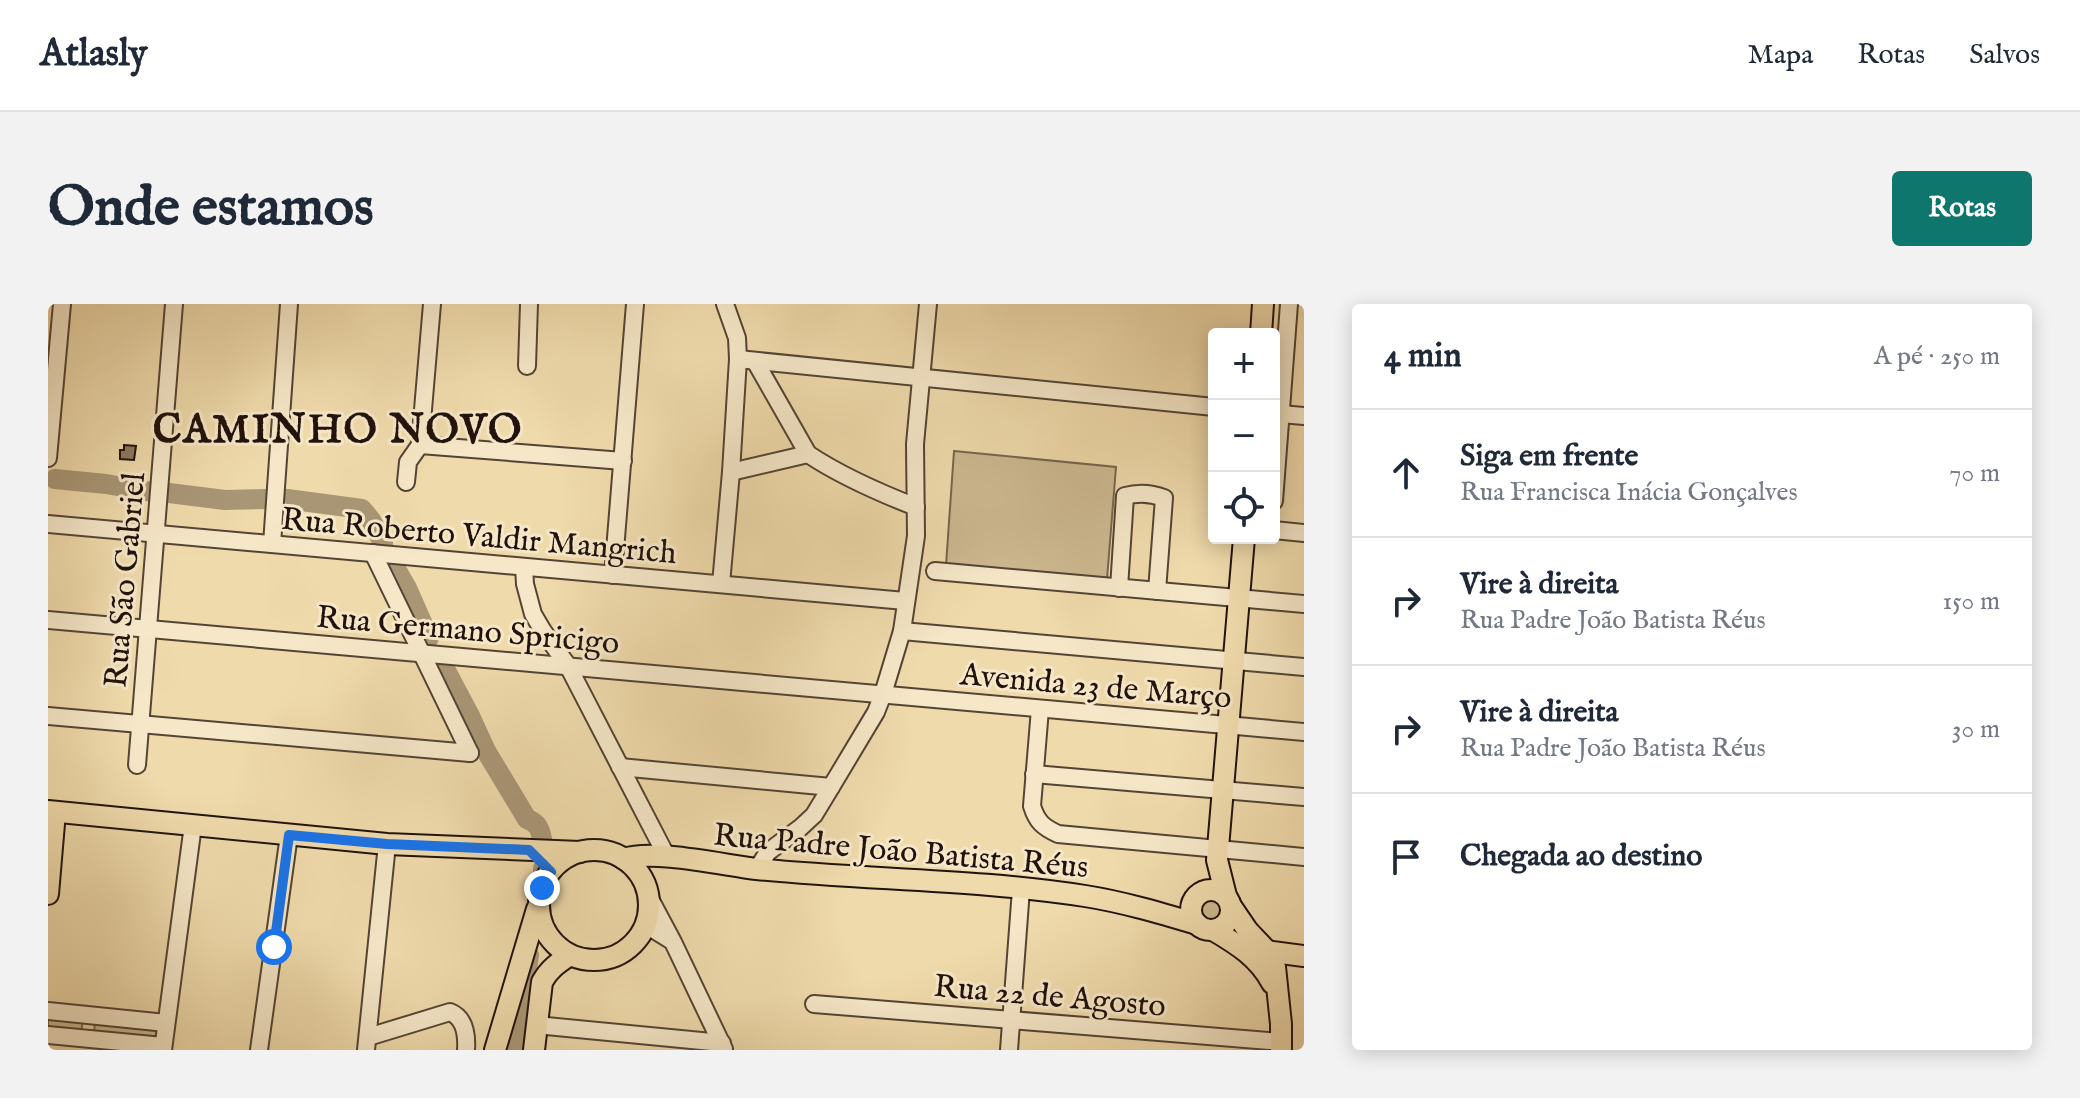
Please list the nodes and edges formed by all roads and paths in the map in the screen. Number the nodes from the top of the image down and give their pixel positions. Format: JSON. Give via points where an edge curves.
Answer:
{"nodes":[{"id":1,"x":62,"y":304,"type":"edge"},
{"id":2,"x":174,"y":304,"type":"edge"},
{"id":3,"x":289,"y":304,"type":"edge"},
{"id":4,"x":432,"y":304,"type":"edge"},
{"id":5,"x":529,"y":304,"type":"edge"},
{"id":6,"x":635,"y":304,"type":"edge"},
{"id":7,"x":725,"y":304,"type":"edge"},
{"id":8,"x":928,"y":304,"type":"edge"},
{"id":9,"x":1263,"y":304,"type":"edge"},
{"id":10,"x":1289,"y":304,"type":"edge"},
{"id":11,"x":1261,"y":328,"type":"edge"},
{"id":12,"x":746,"y":360,"type":"junction"},
{"id":13,"x":527,"y":366,"type":"dead end"},
{"id":14,"x":920,"y":377,"type":"junction"},
{"id":15,"x":1208,"y":406,"type":"edge"},
{"id":16,"x":1281,"y":414,"type":"junction"},
{"id":17,"x":1304,"y":416,"type":"edge"},
{"id":18,"x":420,"y":445,"type":"junction"},
{"id":19,"x":808,"y":454,"type":"junction"},
{"id":20,"x":48,"y":458,"type":"edge"},
{"id":21,"x":623,"y":461,"type":"junction"},
{"id":22,"x":731,"y":472,"type":"junction"},
{"id":23,"x":1276,"y":472,"type":"edge"},
{"id":24,"x":406,"y":482,"type":"dead end"},
{"id":25,"x":916,"y":507,"type":"junction"},
{"id":26,"x":48,"y":524,"type":"edge"},
{"id":27,"x":1280,"y":531,"type":"edge"},
{"id":28,"x":1304,"y":533,"type":"edge"},
{"id":29,"x":156,"y":534,"type":"junction"},
{"id":30,"x":272,"y":544,"type":"junction"},
{"id":31,"x":1244,"y":544,"type":"edge"},
{"id":32,"x":373,"y":553,"type":"junction"},
{"id":33,"x":524,"y":567,"type":"junction"},
{"id":34,"x":935,"y":571,"type":"dead end"},
{"id":35,"x":613,"y":575,"type":"junction"},
{"id":36,"x":721,"y":584,"type":"junction"},
{"id":37,"x":1119,"y":588,"type":"junction"},
{"id":38,"x":1157,"y":591,"type":"junction"},
{"id":39,"x":1239,"y":598,"type":"junction"},
{"id":40,"x":905,"y":601,"type":"junction"},
{"id":41,"x":1304,"y":604,"type":"edge"},
{"id":42,"x":48,"y":620,"type":"edge"},
{"id":43,"x":148,"y":629,"type":"junction"},
{"id":44,"x":902,"y":631,"type":"junction"},
{"id":45,"x":421,"y":653,"type":"junction"},
{"id":46,"x":1234,"y":661,"type":"junction"},
{"id":47,"x":568,"y":666,"type":"junction"},
{"id":48,"x":1304,"y":667,"type":"edge"},
{"id":49,"x":883,"y":694,"type":"junction"},
{"id":50,"x":1040,"y":709,"type":"junction"},
{"id":51,"x":48,"y":716,"type":"edge"},
{"id":52,"x":140,"y":724,"type":"junction"},
{"id":53,"x":1228,"y":725,"type":"junction"},
{"id":54,"x":1304,"y":732,"type":"edge"},
{"id":55,"x":137,"y":765,"type":"dead end"},
{"id":56,"x":620,"y":767,"type":"junction"},
{"id":57,"x":1034,"y":774,"type":"junction"},
{"id":58,"x":831,"y":787,"type":"junction"},
{"id":59,"x":1223,"y":790,"type":"junction"},
{"id":60,"x":1304,"y":797,"type":"edge"},
{"id":61,"x":51,"y":812,"type":"edge"},
{"id":62,"x":193,"y":825,"type":"junction"},
{"id":63,"x":289,"y":835,"type":"junction"},
{"id":64,"x":387,"y":844,"type":"junction"},
{"id":65,"x":529,"y":850,"type":"junction"},
{"id":66,"x":580,"y":852,"type":"junction"},
{"id":67,"x":1218,"y":854,"type":"junction"},
{"id":68,"x":661,"y":856,"type":"junction"},
{"id":69,"x":1304,"y":857,"type":"edge"},
{"id":70,"x":624,"y":859,"type":"junction"},
{"id":71,"x":757,"y":869,"type":"junction"},
{"id":72,"x":551,"y":872,"type":"junction"},
{"id":73,"x":640,"y":874,"type":"junction"},
{"id":74,"x":1021,"y":889,"type":"junction"},
{"id":75,"x":48,"y":894,"type":"edge"},
{"id":76,"x":1197,"y":896,"type":"junction"},
{"id":77,"x":649,"y":897,"type":"junction"},
{"id":78,"x":1228,"y":901,"type":"junction"},
{"id":79,"x":538,"y":905,"type":"junction"},
{"id":80,"x":1143,"y":908,"type":"junction"},
{"id":81,"x":646,"y":925,"type":"junction"},
{"id":82,"x":1205,"y":927,"type":"junction"},
{"id":83,"x":673,"y":942,"type":"junction"},
{"id":84,"x":1239,"y":945,"type":"junction"},
{"id":85,"x":1286,"y":954,"type":"edge"},
{"id":86,"x":570,"y":955,"type":"junction"},
{"id":87,"x":1279,"y":1002,"type":"junction"},
{"id":88,"x":814,"y":1004,"type":"dead end"},
{"id":89,"x":48,"y":1011,"type":"edge"},
{"id":90,"x":88,"y":1015,"type":"junction"},
{"id":91,"x":1011,"y":1020,"type":"junction"},
{"id":92,"x":166,"y":1023,"type":"junction"},
{"id":93,"x":536,"y":1025,"type":"junction"},
{"id":94,"x":48,"y":1035,"type":"edge"},
{"id":95,"x":86,"y":1040,"type":"junction"},
{"id":96,"x":1281,"y":1046,"type":"edge"},
{"id":97,"x":367,"y":1047,"type":"edge"},
{"id":98,"x":723,"y":1047,"type":"edge"},
{"id":99,"x":163,"y":1048,"type":"edge"},
{"id":100,"x":259,"y":1050,"type":"edge"},
{"id":101,"x":466,"y":1050,"type":"edge"},
{"id":102,"x":495,"y":1050,"type":"edge"},
{"id":103,"x":534,"y":1050,"type":"edge"},
{"id":104,"x":1009,"y":1050,"type":"edge"}],
"edges":[{"from":1,"to":20,"type":"street"},
{"from":2,"to":29,"type":"street","name":"Rua São Gabriel"},
{"from":3,"to":30,"type":"street"},
{"from":4,"to":18,"type":"street"},
{"from":5,"to":13,"type":"street"},
{"from":6,"to":21,"type":"street"},
{"from":7,"to":12,"type":"street"},
{"from":8,"to":14,"type":"street"},
{"from":9,"to":11,"type":"main road"},
{"from":10,"to":16,"type":"street"},
{"from":12,"to":14,"type":"street"},
{"from":12,"to":19,"type":"street"},
{"from":12,"to":22,"type":"street"},
{"from":14,"to":15,"type":"street"},
{"from":14,"to":25,"type":"street"},
{"from":16,"to":17,"type":"street"},
{"from":16,"to":23,"type":"street"},
{"from":18,"to":21,"type":"street"},
{"from":18,"to":24,"type":"street","via":[[408,462]]},
{"from":19,"to":22,"type":"street"},
{"from":19,"to":25,"type":"street"},
{"from":21,"to":35,"type":"street"},
{"from":22,"to":36,"type":"street"},
{"from":25,"to":40,"type":"street"},
{"from":26,"to":29,"type":"street","name":"Rua Roberto Valdir Mangrich"},
{"from":27,"to":28,"type":"street"},
{"from":29,"to":30,"type":"street","name":"Rua Roberto Valdir Mangrich"},
{"from":29,"to":43,"type":"street","name":"Rua São Gabriel"},
{"from":30,"to":32,"type":"street","name":"Rua Roberto Valdir Mangrich"},
{"from":31,"to":39,"type":"main road"},
{"from":32,"to":33,"type":"street","name":"Rua Roberto Valdir Mangrich"},
{"from":32,"to":45,"type":"street"},
{"from":33,"to":35,"type":"street","name":"Rua Roberto Valdir Mangrich"},
{"from":33,"to":47,"type":"street","via":[[533,614]]},
{"from":34,"to":37,"type":"street"},
{"from":35,"to":36,"type":"street","name":"Rua Roberto Valdir Mangrich"},
{"from":36,"to":40,"type":"street","name":"Rua Roberto Valdir Mangrich"},
{"from":37,"to":38,"type":"street"},
{"from":37,"to":38,"type":"street","via":[[1125,496],[1153,494],[1164,498]]},
{"from":38,"to":39,"type":"street"},
{"from":39,"to":41,"type":"street"},
{"from":39,"to":46,"type":"main road"},
{"from":40,"to":44,"type":"street"},
{"from":42,"to":43,"type":"street","name":"Rua Germano Spricigo"},
{"from":43,"to":45,"type":"street","name":"Rua Germano Spricigo"},
{"from":43,"to":52,"type":"street","name":"Rua São Gabriel"},
{"from":44,"to":46,"type":"street"},
{"from":44,"to":49,"type":"street"},
{"from":45,"to":47,"type":"street","name":"Rua Germano Spricigo"},
{"from":45,"to":52,"type":"street","via":[[470,753]]},
{"from":46,"to":48,"type":"street"},
{"from":46,"to":53,"type":"main road"},
{"from":47,"to":49,"type":"street","name":"Rua Germano Spricigo"},
{"from":47,"to":56,"type":"street"},
{"from":49,"to":50,"type":"street","name":"Avenida 23 de Março"},
{"from":49,"to":58,"type":"street"},
{"from":50,"to":53,"type":"street","name":"Avenida 23 de Março"},
{"from":50,"to":57,"type":"street"},
{"from":51,"to":52,"type":"street"},
{"from":52,"to":55,"type":"street","name":"Rua São Gabriel"},
{"from":53,"to":54,"type":"street","name":"Avenida 23 de Março"},
{"from":53,"to":59,"type":"main road"},
{"from":56,"to":58,"type":"street"},
{"from":56,"to":68,"type":"street"},
{"from":57,"to":59,"type":"street"},
{"from":57,"to":67,"type":"street","via":[[1032,806],[1037,821],[1058,834]]},
{"from":58,"to":71,"type":"street","via":[[814,815],[768,852]]},
{"from":59,"to":60,"type":"street"},
{"from":59,"to":67,"type":"main road"},
{"from":61,"to":62,"type":"main road"},
{"from":61,"to":75,"type":"main road"},
{"from":62,"to":63,"type":"main road"},
{"from":62,"to":92,"type":"street"},
{"from":63,"to":64,"type":"main road"},
{"from":63,"to":100,"type":"street"},
{"from":64,"to":65,"type":"main road"},
{"from":64,"to":97,"type":"street"},
{"from":65,"to":66,"type":"main road"},
{"from":65,"to":72,"type":"main road"},
{"from":66,"to":70,"type":"main road","via":[[606,852]]},
{"from":66,"to":72,"type":"main road"},
{"from":67,"to":69,"type":"street"},
{"from":67,"to":76,"type":"main road"},
{"from":67,"to":78,"type":"main road"},
{"from":68,"to":70,"type":"main road","name":"Rua Padre João Batista Réus"},
{"from":68,"to":71,"type":"main road","name":"Rua Padre João Batista Réus"},
{"from":68,"to":73,"type":"main road","via":[[643,865]]},
{"from":70,"to":73,"type":"main road"},
{"from":71,"to":74,"type":"main road","name":"Rua Padre João Batista Réus"},
{"from":72,"to":79,"type":"main road"},
{"from":73,"to":77,"type":"main road"},
{"from":74,"to":80,"type":"main road","name":"Rua Padre João Batista Réus"},
{"from":74,"to":91,"type":"street"},
{"from":76,"to":78,"type":"main road","via":[[1215,890]]},
{"from":76,"to":80,"type":"main road","name":"Rua Padre João Batista Réus"},
{"from":76,"to":82,"type":"main road","via":[[1191,914]]},
{"from":77,"to":81,"type":"main road"},
{"from":77,"to":83,"type":"street"},
{"from":78,"to":82,"type":"main road","via":[[1227,922]]},
{"from":78,"to":85,"type":"main road","via":[[1248,931]]},
{"from":79,"to":86,"type":"main road","via":[[547,935]]},
{"from":79,"to":102,"type":"main road"},
{"from":80,"to":82,"type":"main road","name":"Rua Padre João Batista Réus"},
{"from":81,"to":83,"type":"street"},
{"from":81,"to":86,"type":"main road","via":[[630,948],[613,957],[592,961]]},
{"from":82,"to":84,"type":"main road","name":"Rua Padre João Batista Réus"},
{"from":83,"to":98,"type":"street"},
{"from":84,"to":85,"type":"main road"},
{"from":84,"to":87,"type":"main road","via":[[1267,974]]},
{"from":85,"to":87,"type":"main road","via":[[1273,961]]},
{"from":86,"to":93,"type":"main road","via":[[546,973]]},
{"from":87,"to":96,"type":"main road"},
{"from":88,"to":91,"type":"street","name":"Rua 22 de Agosto"},
{"from":89,"to":90,"type":"street"},
{"from":90,"to":92,"type":"street"},
{"from":90,"to":95,"type":"street"},
{"from":91,"to":96,"type":"street","name":"Rua 22 de Agosto"},
{"from":91,"to":104,"type":"street"},
{"from":92,"to":99,"type":"street"},
{"from":93,"to":98,"type":"street"},
{"from":93,"to":103,"type":"main road"},
{"from":94,"to":95,"type":"street"},
{"from":95,"to":99,"type":"street"},
{"from":97,"to":101,"type":"street","via":[[450,1012],[461,1019]]}]}
